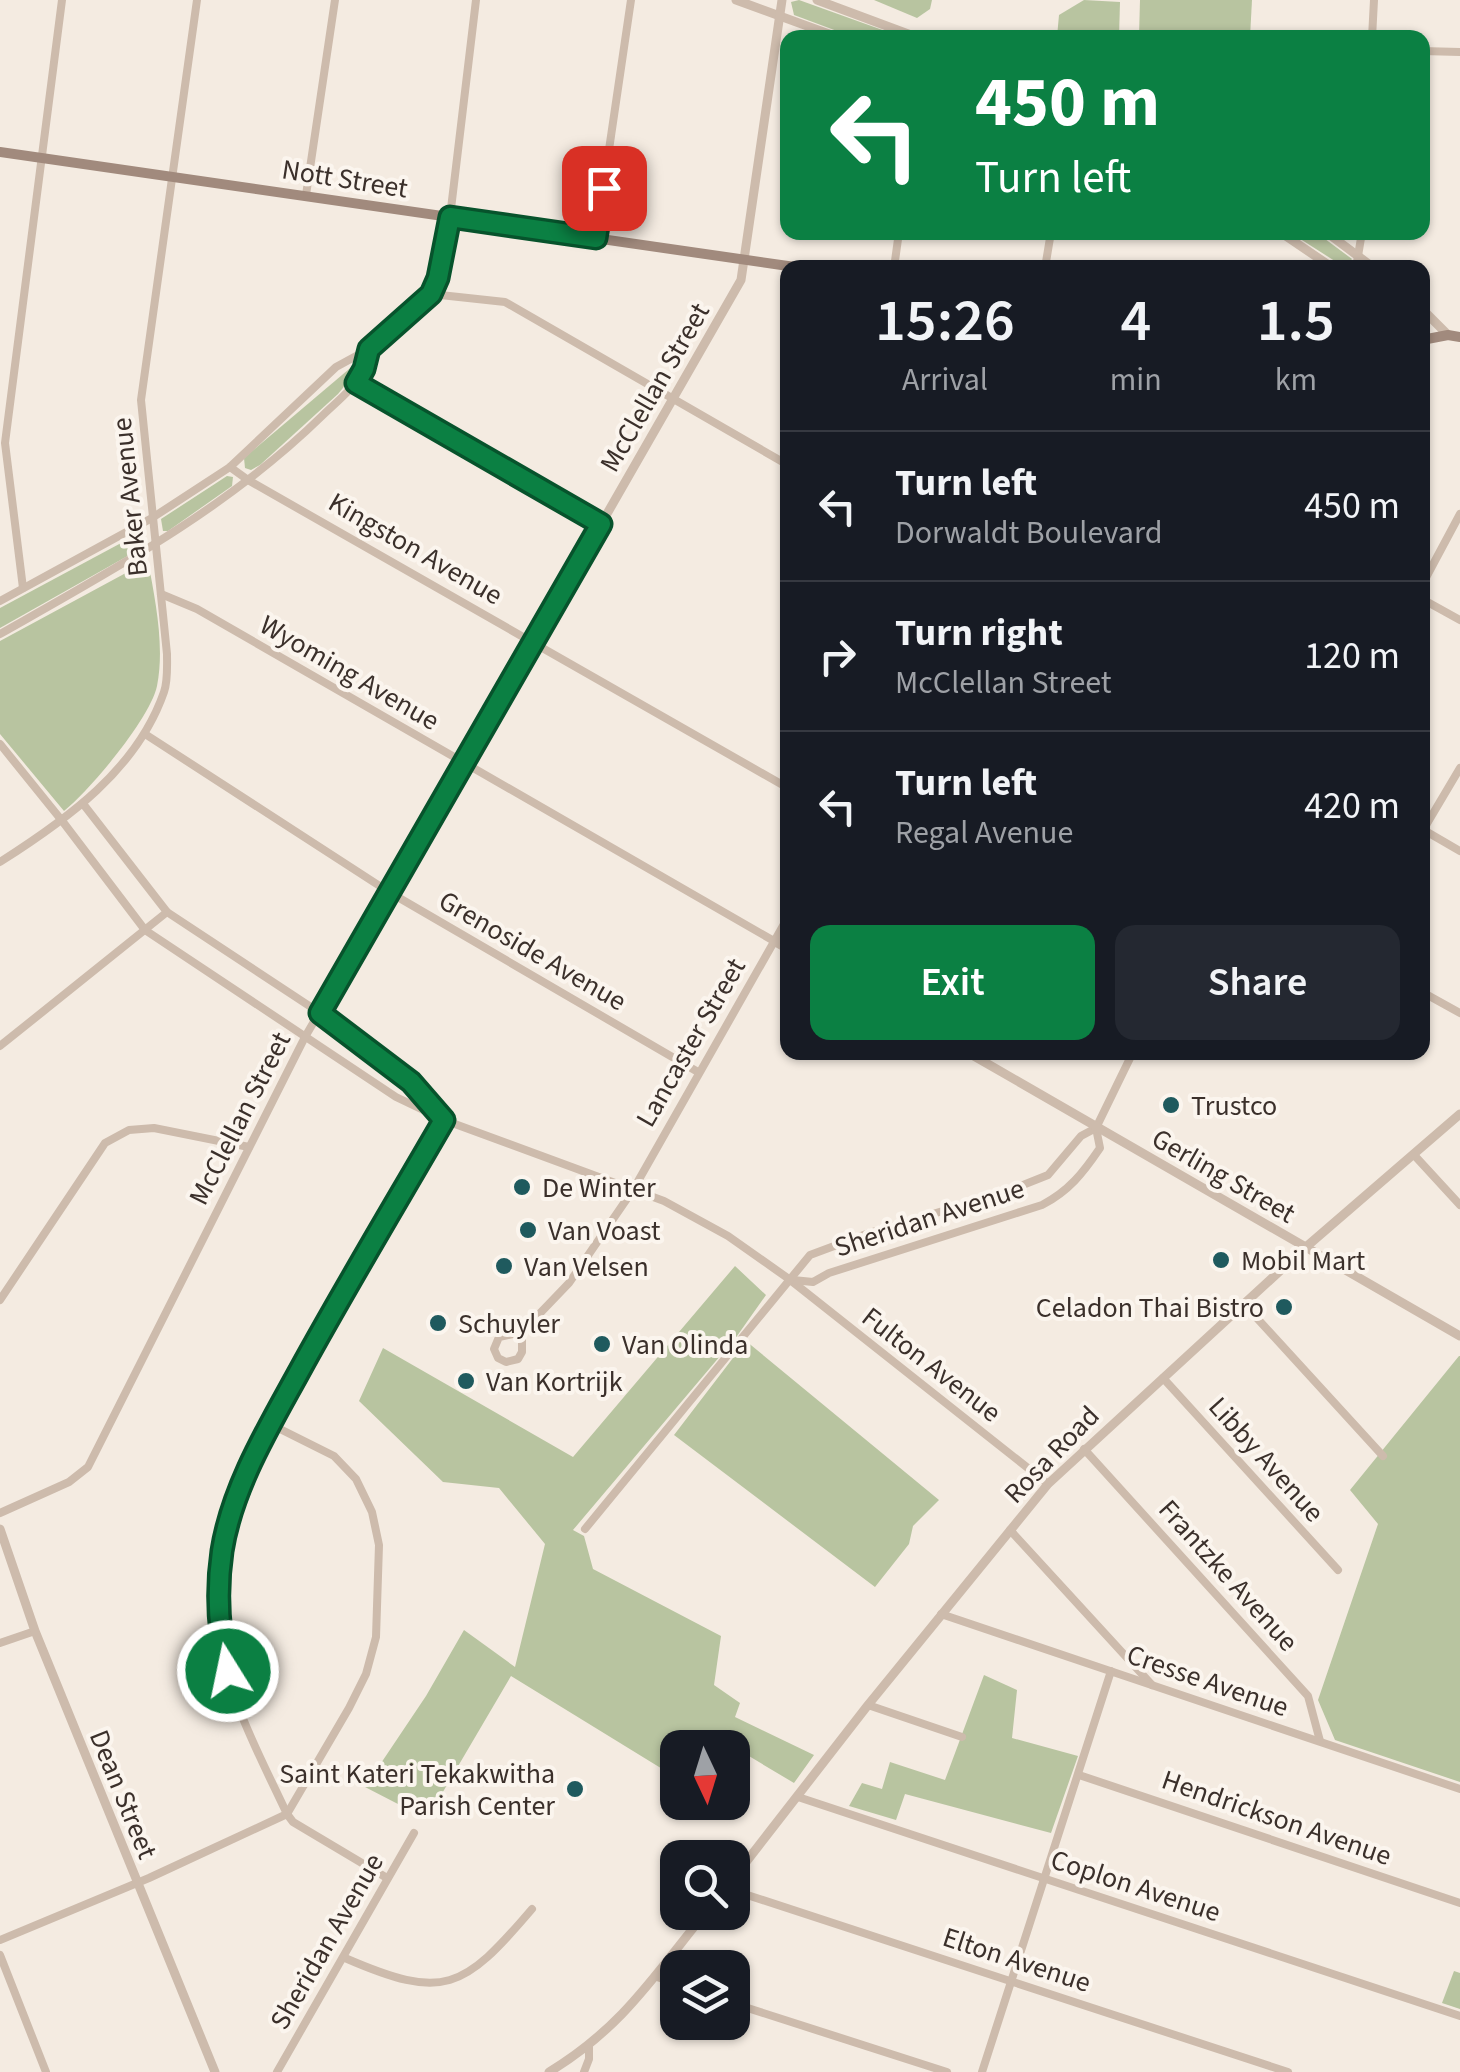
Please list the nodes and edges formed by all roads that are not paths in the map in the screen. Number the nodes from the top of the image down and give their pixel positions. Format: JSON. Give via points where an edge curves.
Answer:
{"nodes":[{"id":1,"x":62,"y":0,"type":"edge"},
{"id":2,"x":197,"y":0,"type":"edge"},
{"id":3,"x":335,"y":0,"type":"edge"},
{"id":4,"x":476,"y":0,"type":"edge"},
{"id":5,"x":631,"y":0,"type":"edge"},
{"id":6,"x":736,"y":0,"type":"edge"},
{"id":7,"x":782,"y":0,"type":"edge"},
{"id":8,"x":817,"y":0,"type":"edge"},
{"id":9,"x":1374,"y":0,"type":"edge"},
{"id":10,"x":781,"y":16,"type":"junction"},
{"id":11,"x":819,"y":30,"type":"edge"},
{"id":12,"x":898,"y":30,"type":"edge"},
{"id":13,"x":1372,"y":30,"type":"edge"},
{"id":14,"x":1430,"y":50,"type":"edge"},
{"id":15,"x":1460,"y":52,"type":"edge"},
{"id":16,"x":0,"y":152,"type":"edge"},
{"id":17,"x":40,"y":156,"type":"junction"},
{"id":18,"x":170,"y":176,"type":"junction"},
{"id":19,"x":306,"y":195,"type":"junction"},
{"id":20,"x":450,"y":217,"type":"junction"},
{"id":21,"x":596,"y":238,"type":"junction"},
{"id":22,"x":1292,"y":240,"type":"edge"},
{"id":23,"x":1337,"y":240,"type":"edge"},
{"id":24,"x":1361,"y":240,"type":"edge"},
{"id":25,"x":1360,"y":256,"type":"junction"},
{"id":26,"x":745,"y":259,"type":"junction"},
{"id":27,"x":1321,"y":260,"type":"edge"},
{"id":28,"x":1359,"y":260,"type":"edge"},
{"id":29,"x":1365,"y":260,"type":"edge"},
{"id":30,"x":780,"y":265,"type":"edge"},
{"id":31,"x":431,"y":294,"type":"junction"},
{"id":32,"x":1430,"y":315,"type":"edge"},
{"id":33,"x":1454,"y":336,"type":"edge"},
{"id":34,"x":369,"y":349,"type":"junction"},
{"id":35,"x":356,"y":383,"type":"junction"},
{"id":36,"x":673,"y":400,"type":"junction"},
{"id":37,"x":780,"y":461,"type":"edge"},
{"id":38,"x":230,"y":466,"type":"junction"},
{"id":39,"x":248,"y":480,"type":"junction"},
{"id":40,"x":1460,"y":514,"type":"edge"},
{"id":41,"x":152,"y":518,"type":"junction"},
{"id":42,"x":601,"y":524,"type":"junction"},
{"id":43,"x":154,"y":546,"type":"junction"},
{"id":44,"x":1430,"y":570,"type":"edge"},
{"id":45,"x":23,"y":588,"type":"junction"},
{"id":46,"x":161,"y":594,"type":"junction"},
{"id":47,"x":0,"y":601,"type":"edge"},
{"id":48,"x":1430,"y":604,"type":"edge"},
{"id":49,"x":1460,"y":620,"type":"edge"},
{"id":50,"x":0,"y":634,"type":"edge"},
{"id":51,"x":534,"y":642,"type":"junction"},
{"id":52,"x":145,"y":734,"type":"junction"},
{"id":53,"x":0,"y":744,"type":"edge"},
{"id":54,"x":465,"y":764,"type":"junction"},
{"id":55,"x":1460,"y":768,"type":"edge"},
{"id":56,"x":780,"y":783,"type":"edge"},
{"id":57,"x":84,"y":805,"type":"junction"},
{"id":58,"x":1430,"y":818,"type":"edge"},
{"id":59,"x":63,"y":822,"type":"junction"},
{"id":60,"x":428,"y":826,"type":"joint"},
{"id":61,"x":1430,"y":834,"type":"edge"},
{"id":62,"x":1460,"y":850,"type":"edge"},
{"id":63,"x":0,"y":862,"type":"edge"},
{"id":64,"x":389,"y":892,"type":"junction"},
{"id":65,"x":168,"y":912,"type":"junction"},
{"id":66,"x":145,"y":930,"type":"junction"},
{"id":67,"x":780,"y":931,"type":"edge"},
{"id":68,"x":774,"y":942,"type":"junction"},
{"id":69,"x":780,"y":945,"type":"edge"},
{"id":70,"x":1430,"y":996,"type":"edge"},
{"id":71,"x":1460,"y":1012,"type":"edge"},
{"id":72,"x":320,"y":1013,"type":"junction"},
{"id":73,"x":305,"y":1037,"type":"junction"},
{"id":74,"x":0,"y":1046,"type":"edge"},
{"id":75,"x":981,"y":1060,"type":"edge"},
{"id":76,"x":1129,"y":1060,"type":"edge"},
{"id":77,"x":698,"y":1072,"type":"junction"},
{"id":78,"x":1460,"y":1114,"type":"edge"},
{"id":79,"x":444,"y":1120,"type":"junction"},
{"id":80,"x":1096,"y":1128,"type":"junction"},
{"id":81,"x":249,"y":1147,"type":"junction"},
{"id":82,"x":1414,"y":1156,"type":"junction"},
{"id":83,"x":633,"y":1190,"type":"junction"},
{"id":84,"x":1460,"y":1205,"type":"edge"},
{"id":85,"x":1306,"y":1247,"type":"junction"},
{"id":86,"x":789,"y":1279,"type":"junction"},
{"id":87,"x":0,"y":1300,"type":"edge"},
{"id":88,"x":1244,"y":1304,"type":"junction"},
{"id":89,"x":522,"y":1332,"type":"junction"},
{"id":90,"x":1460,"y":1336,"type":"edge"},
{"id":91,"x":1163,"y":1378,"type":"junction"},
{"id":92,"x":270,"y":1424,"type":"junction"},
{"id":93,"x":1084,"y":1449,"type":"junction"},
{"id":94,"x":1383,"y":1456,"type":"dead end"},
{"id":95,"x":1048,"y":1484,"type":"junction"},
{"id":96,"x":0,"y":1514,"type":"edge"},
{"id":97,"x":0,"y":1529,"type":"edge"},
{"id":98,"x":585,"y":1529,"type":"dead end"},
{"id":99,"x":1010,"y":1530,"type":"junction"},
{"id":100,"x":1338,"y":1570,"type":"dead end"},
{"id":101,"x":941,"y":1614,"type":"junction"},
{"id":102,"x":35,"y":1631,"type":"junction"},
{"id":103,"x":0,"y":1643,"type":"edge"},
{"id":104,"x":1111,"y":1672,"type":"junction"},
{"id":105,"x":1154,"y":1688,"type":"junction"},
{"id":106,"x":868,"y":1705,"type":"junction"},
{"id":107,"x":962,"y":1737,"type":"dead end"},
{"id":108,"x":1320,"y":1742,"type":"junction"},
{"id":109,"x":1079,"y":1775,"type":"junction"},
{"id":110,"x":1460,"y":1789,"type":"edge"},
{"id":111,"x":798,"y":1797,"type":"junction"},
{"id":112,"x":288,"y":1814,"type":"junction"},
{"id":113,"x":414,"y":1832,"type":"dead end"},
{"id":114,"x":750,"y":1857,"type":"edge"},
{"id":115,"x":387,"y":1878,"type":"junction"},
{"id":116,"x":1044,"y":1878,"type":"junction"},
{"id":117,"x":136,"y":1883,"type":"junction"},
{"id":118,"x":750,"y":1896,"type":"edge"},
{"id":119,"x":1460,"y":1902,"type":"edge"},
{"id":120,"x":532,"y":1908,"type":"dead end"},
{"id":121,"x":692,"y":1930,"type":"edge"},
{"id":122,"x":0,"y":1940,"type":"edge"},
{"id":123,"x":0,"y":1955,"type":"edge"},
{"id":124,"x":344,"y":1958,"type":"junction"},
{"id":125,"x":657,"y":1977,"type":"junction"},
{"id":126,"x":660,"y":1978,"type":"edge"},
{"id":127,"x":1012,"y":1981,"type":"junction"},
{"id":128,"x":750,"y":2008,"type":"edge"},
{"id":129,"x":1460,"y":2016,"type":"edge"},
{"id":130,"x":589,"y":2044,"type":"junction"},
{"id":131,"x":585,"y":2070,"type":"edge"},
{"id":132,"x":46,"y":2072,"type":"edge"},
{"id":133,"x":215,"y":2072,"type":"edge"},
{"id":134,"x":277,"y":2072,"type":"edge"},
{"id":135,"x":549,"y":2072,"type":"edge"},
{"id":136,"x":599,"y":2072,"type":"edge"},
{"id":137,"x":948,"y":2072,"type":"edge"},
{"id":138,"x":982,"y":2072,"type":"edge"},
{"id":139,"x":1288,"y":2072,"type":"edge"}],
"edges":[{"from":1,"to":17,"type":"street"},
{"from":2,"to":18,"type":"street","name":"Baker Avenue"},
{"from":3,"to":19,"type":"street"},
{"from":4,"to":20,"type":"street"},
{"from":5,"to":21,"type":"street"},
{"from":6,"to":10,"type":"street"},
{"from":7,"to":10,"type":"street","name":"McClellan Street"},
{"from":8,"to":12,"type":"street"},
{"from":9,"to":13,"type":"street"},
{"from":10,"to":11,"type":"street"},
{"from":10,"to":26,"type":"street","name":"McClellan Street"},
{"from":14,"to":15,"type":"street"},
{"from":16,"to":17,"type":"main road","name":"Nott Street"},
{"from":17,"to":18,"type":"main road","name":"Nott Street"},
{"from":17,"to":45,"type":"street","via":[[5,443]]},
{"from":18,"to":19,"type":"main road","name":"Nott Street"},
{"from":18,"to":41,"type":"street","name":"Baker Avenue","via":[[142,400]]},
{"from":19,"to":20,"type":"main road","name":"Nott Street"},
{"from":20,"to":21,"type":"main road","name":"Nott Street"},
{"from":20,"to":31,"type":"street"},
{"from":21,"to":26,"type":"main road","name":"Nott Street"},
{"from":22,"to":27,"type":"street"},
{"from":23,"to":25,"type":"street"},
{"from":24,"to":25,"type":"street"},
{"from":25,"to":28,"type":"street"},
{"from":25,"to":29,"type":"street"},
{"from":26,"to":30,"type":"main road","name":"Nott Street"},
{"from":26,"to":36,"type":"street","name":"McClellan Street","via":[[742,280]]},
{"from":31,"to":34,"type":"street"},
{"from":31,"to":36,"type":"street","via":[[504,302]]},
{"from":32,"to":33,"type":"street"},
{"from":34,"to":35,"type":"street"},
{"from":34,"to":38,"type":"street","via":[[336,368]]},
{"from":35,"to":39,"type":"street"},
{"from":35,"to":42,"type":"street"},
{"from":36,"to":37,"type":"street"},
{"from":36,"to":42,"type":"street","name":"McClellan Street"},
{"from":38,"to":39,"type":"street","name":"Kingston Avenue"},
{"from":38,"to":41,"type":"street"},
{"from":39,"to":43,"type":"street"},
{"from":39,"to":51,"type":"street","name":"Kingston Avenue"},
{"from":40,"to":44,"type":"street"},
{"from":41,"to":43,"type":"street","name":"Baker Avenue"},
{"from":41,"to":45,"type":"street"},
{"from":42,"to":51,"type":"street","name":"McClellan Street"},
{"from":43,"to":46,"type":"street","name":"Baker Avenue"},
{"from":43,"to":50,"type":"street"},
{"from":45,"to":47,"type":"street"},
{"from":46,"to":52,"type":"street","name":"Baker Avenue","via":[[165,689]]},
{"from":46,"to":54,"type":"street","name":"Wyoming Avenue"},
{"from":48,"to":49,"type":"street"},
{"from":51,"to":54,"type":"street","name":"McClellan Street"},
{"from":51,"to":56,"type":"street","name":"Kingston Avenue"},
{"from":52,"to":57,"type":"street","name":"Baker Avenue"},
{"from":52,"to":64,"type":"street","name":"Grenoside Avenue"},
{"from":53,"to":59,"type":"street","name":"Fulton Avenue"},
{"from":54,"to":60,"type":"street","name":"McClellan Street"},
{"from":54,"to":68,"type":"street","name":"Wyoming Avenue"},
{"from":55,"to":58,"type":"street"},
{"from":57,"to":59,"type":"street","name":"Baker Avenue"},
{"from":57,"to":65,"type":"street"},
{"from":59,"to":63,"type":"street","name":"Baker Avenue"},
{"from":59,"to":66,"type":"street","name":"Fulton Avenue"},
{"from":60,"to":64,"type":"street","name":"McClellan Street"},
{"from":61,"to":62,"type":"street"},
{"from":64,"to":72,"type":"street","name":"McClellan Street"},
{"from":64,"to":77,"type":"street","name":"Grenoside Avenue"},
{"from":65,"to":66,"type":"street"},
{"from":65,"to":72,"type":"street"},
{"from":66,"to":73,"type":"street","name":"Fulton Avenue"},
{"from":66,"to":74,"type":"street"},
{"from":67,"to":68,"type":"street","name":"Lancaster Street"},
{"from":68,"to":69,"type":"street"},
{"from":68,"to":77,"type":"street","name":"Lancaster Street"},
{"from":70,"to":71,"type":"street"},
{"from":72,"to":73,"type":"street","name":"McClellan Street"},
{"from":72,"to":79,"type":"street","via":[[411,1082]]},
{"from":73,"to":79,"type":"street","name":"Fulton Avenue"},
{"from":73,"to":81,"type":"street","name":"McClellan Street"},
{"from":75,"to":80,"type":"street","name":"Gerling Street"},
{"from":76,"to":80,"type":"street","name":"Sheridan Avenue"},
{"from":77,"to":83,"type":"street","name":"Lancaster Street"},
{"from":78,"to":82,"type":"street","name":"Rosa Road"},
{"from":79,"to":83,"type":"street","name":"Fulton Avenue"},
{"from":79,"to":92,"type":"street"},
{"from":80,"to":85,"type":"street","name":"Gerling Street"},
{"from":80,"to":86,"type":"street","name":"Sheridan Avenue","via":[[1048,1174],[810,1255]]},
{"from":80,"to":86,"type":"street","name":"Sheridan Avenue","via":[[1100,1148],[1084,1172],[1042,1205],[813,1282]]},
{"from":81,"to":87,"type":"street","via":[[154,1128],[105,1142]]},
{"from":81,"to":96,"type":"street","name":"McClellan Street","via":[[88,1467]]},
{"from":82,"to":84,"type":"street"},
{"from":82,"to":85,"type":"street","name":"Rosa Road"},
{"from":83,"to":86,"type":"street","name":"Fulton Avenue","via":[[728,1236]]},
{"from":83,"to":89,"type":"street","name":"Lancaster Street","via":[[572,1280]]},
{"from":85,"to":88,"type":"street","name":"Rosa Road"},
{"from":85,"to":90,"type":"street","name":"Gerling Street"},
{"from":86,"to":95,"type":"street","name":"Fulton Avenue"},
{"from":86,"to":98,"type":"street","name":"Sheridan Avenue"},
{"from":88,"to":91,"type":"street","name":"Rosa Road"},
{"from":88,"to":94,"type":"street"},
{"from":89,"to":89,"type":"street","via":[[499,1338],[498,1358],[518,1358]]},
{"from":91,"to":93,"type":"street","name":"Rosa Road"},
{"from":91,"to":100,"type":"street","name":"Libby Avenue"},
{"from":92,"to":112,"type":"street","via":[[235,1503],[218,1594],[220,1636],[247,1729]]},
{"from":92,"to":112,"type":"street","via":[[334,1456],[356,1479],[379,1545],[376,1637],[366,1674]]},
{"from":93,"to":95,"type":"street","name":"Rosa Road"},
{"from":93,"to":108,"type":"street","name":"Frantzke Avenue","via":[[1308,1696]]},
{"from":95,"to":99,"type":"street","name":"Rosa Road"},
{"from":97,"to":102,"type":"street","name":"Dean Street"},
{"from":99,"to":101,"type":"street","name":"Rosa Road"},
{"from":99,"to":105,"type":"street"},
{"from":101,"to":104,"type":"street","name":"Cresse Avenue"},
{"from":101,"to":106,"type":"street","name":"Rosa Road"},
{"from":102,"to":103,"type":"street"},
{"from":102,"to":117,"type":"street","name":"Dean Street"},
{"from":104,"to":105,"type":"street","name":"Cresse Avenue"},
{"from":104,"to":109,"type":"street"},
{"from":105,"to":108,"type":"street","name":"Cresse Avenue"},
{"from":106,"to":107,"type":"street"},
{"from":106,"to":111,"type":"street","name":"Rosa Road"},
{"from":108,"to":110,"type":"street","name":"Cresse Avenue"},
{"from":109,"to":116,"type":"street"},
{"from":109,"to":119,"type":"street","name":"Hendrickson Avenue"},
{"from":111,"to":114,"type":"street","name":"Rosa Road"},
{"from":111,"to":116,"type":"street","name":"Coplon Avenue"},
{"from":112,"to":115,"type":"street"},
{"from":112,"to":117,"type":"street"},
{"from":113,"to":115,"type":"street","name":"Sheridan Avenue"},
{"from":115,"to":124,"type":"street","name":"Sheridan Avenue"},
{"from":116,"to":127,"type":"street"},
{"from":116,"to":129,"type":"street","name":"Coplon Avenue"},
{"from":117,"to":122,"type":"street"},
{"from":117,"to":133,"type":"street","name":"Dean Street"},
{"from":118,"to":127,"type":"street","name":"Elton Avenue"},
{"from":120,"to":124,"type":"street","via":[[492,1955],[440,1983],[391,1978]]},
{"from":121,"to":125,"type":"street"},
{"from":123,"to":132,"type":"street"},
{"from":124,"to":134,"type":"street","name":"Sheridan Avenue"},
{"from":125,"to":126,"type":"street"},
{"from":125,"to":130,"type":"street"},
{"from":127,"to":138,"type":"street"},
{"from":127,"to":139,"type":"street","name":"Elton Avenue"},
{"from":128,"to":137,"type":"street"},
{"from":130,"to":131,"type":"street"},
{"from":130,"to":135,"type":"street"},
{"from":131,"to":136,"type":"street"}]}
